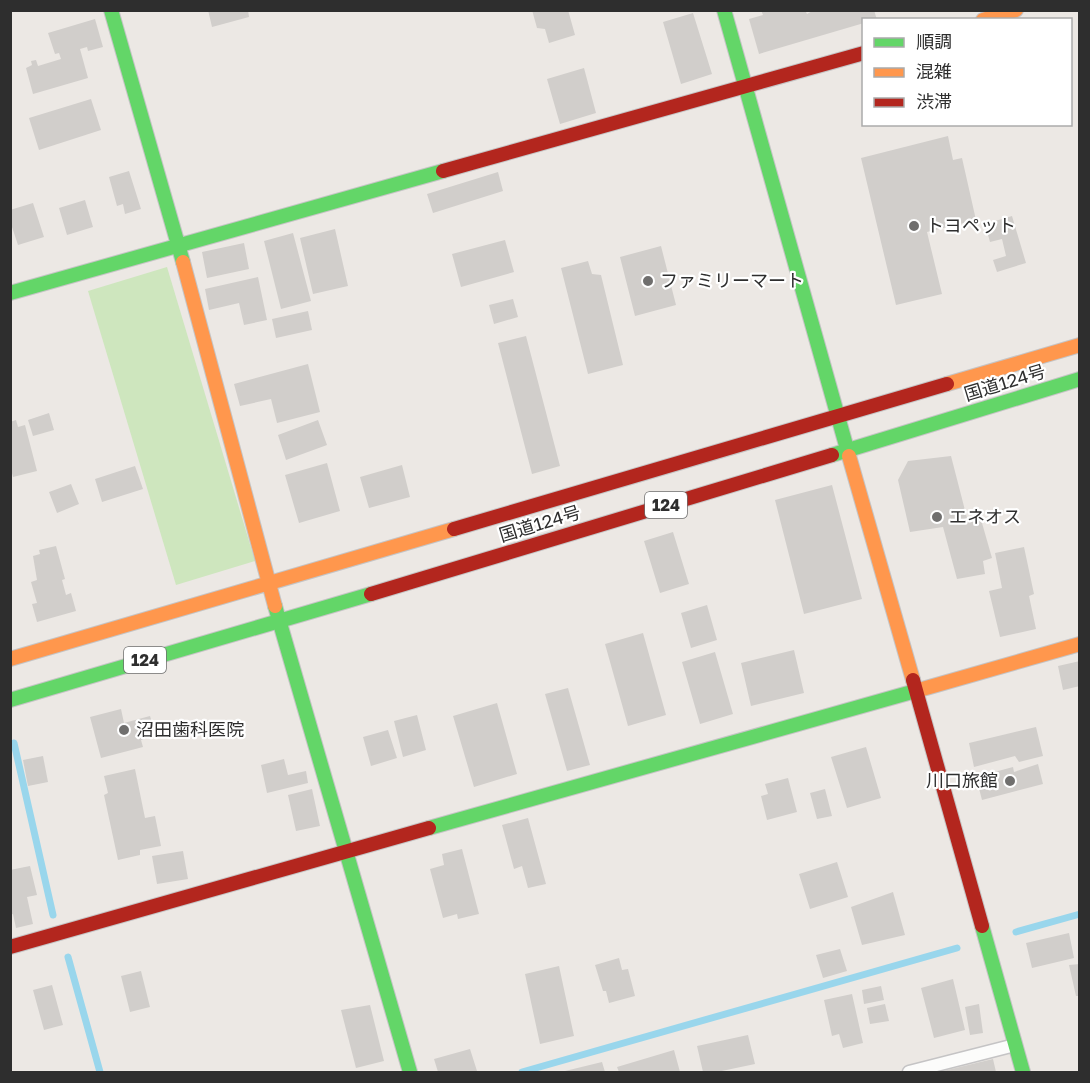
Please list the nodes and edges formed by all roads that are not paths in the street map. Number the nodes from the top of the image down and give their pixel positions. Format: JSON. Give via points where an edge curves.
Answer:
{"nodes":[{"id":1,"x":111,"y":10,"type":"edge"},
{"id":2,"x":724,"y":10,"type":"edge"},
{"id":3,"x":1016,"y":10,"type":"edge"},
{"id":4,"x":990,"y":18,"type":"edge"},
{"id":5,"x":862,"y":54,"type":"edge"},
{"id":6,"x":745,"y":86,"type":"junction"},
{"id":7,"x":178,"y":245,"type":"junction"},
{"id":8,"x":10,"y":293,"type":"edge"},
{"id":9,"x":1080,"y":345,"type":"edge"},
{"id":10,"x":1080,"y":379,"type":"edge"},
{"id":11,"x":838,"y":416,"type":"junction"},
{"id":12,"x":848,"y":450,"type":"junction"},
{"id":13,"x":269,"y":584,"type":"junction"},
{"id":14,"x":280,"y":621,"type":"junction"},
{"id":15,"x":1080,"y":644,"type":"edge"},
{"id":16,"x":10,"y":659,"type":"edge"},
{"id":17,"x":916,"y":691,"type":"junction"},
{"id":18,"x":10,"y":699,"type":"edge"},
{"id":19,"x":348,"y":850,"type":"junction"},
{"id":20,"x":10,"y":947,"type":"edge"},
{"id":21,"x":1015,"y":1045,"type":"junction"},
{"id":22,"x":410,"y":1072,"type":"edge"},
{"id":23,"x":909,"y":1072,"type":"edge"},
{"id":24,"x":1023,"y":1072,"type":"edge"}],
"edges":[{"from":1,"to":7,"type":"main road"},
{"from":2,"to":6,"type":"main road"},
{"from":3,"to":4,"type":"main road"},
{"from":5,"to":6,"type":"main road"},
{"from":6,"to":7,"type":"main road"},
{"from":6,"to":11,"type":"main road"},
{"from":7,"to":8,"type":"main road"},
{"from":7,"to":13,"type":"main road"},
{"from":9,"to":11,"type":"main road","name":"国道124号","number":"124"},
{"from":10,"to":12,"type":"main road","name":"国道124号","number":"124"},
{"from":11,"to":12,"type":"main road"},
{"from":11,"to":13,"type":"main road","name":"国道124号","number":"124"},
{"from":12,"to":14,"type":"main road","name":"国道124号","number":"124"},
{"from":12,"to":17,"type":"main road"},
{"from":13,"to":14,"type":"main road"},
{"from":13,"to":16,"type":"main road","name":"国道124号","number":"124"},
{"from":14,"to":18,"type":"main road","name":"国道124号","number":"124"},
{"from":14,"to":19,"type":"main road"},
{"from":15,"to":17,"type":"main road"},
{"from":17,"to":19,"type":"main road"},
{"from":17,"to":21,"type":"main road"},
{"from":19,"to":20,"type":"main road"},
{"from":19,"to":22,"type":"main road"},
{"from":21,"to":23,"type":"lane"},
{"from":21,"to":24,"type":"main road"}]}
